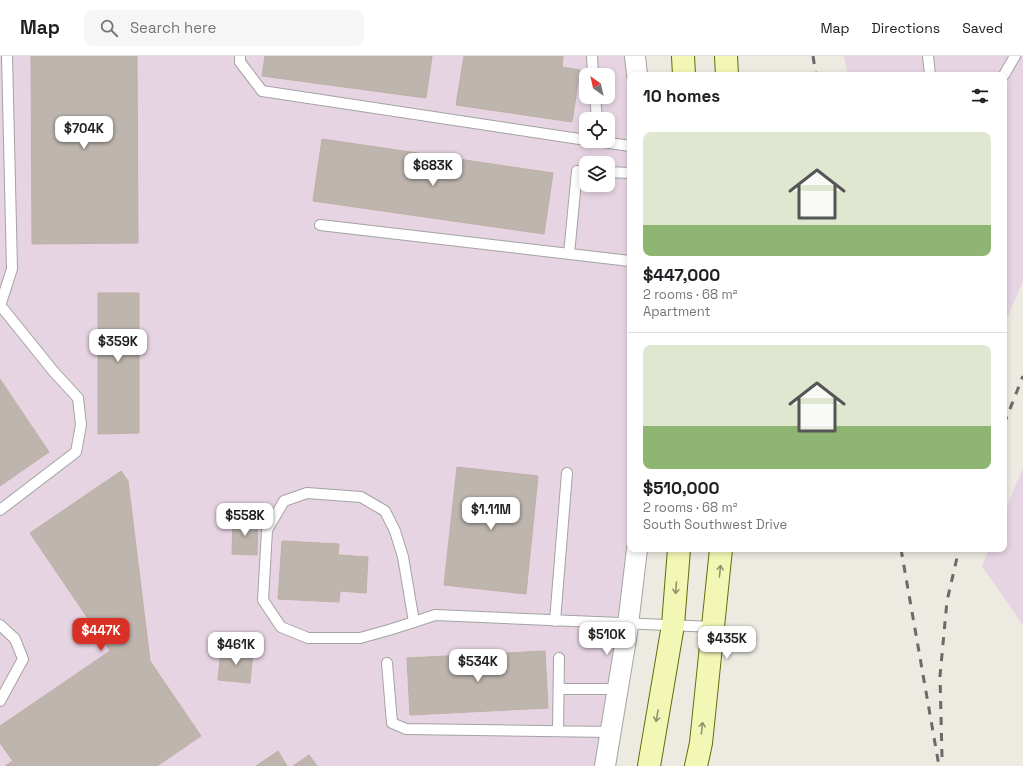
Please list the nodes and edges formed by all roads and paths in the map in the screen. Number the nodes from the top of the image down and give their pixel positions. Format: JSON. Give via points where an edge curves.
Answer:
{"nodes":[{"id":1,"x":7,"y":56,"type":"edge"},
{"id":2,"x":240,"y":56,"type":"edge"},
{"id":3,"x":592,"y":56,"type":"edge"},
{"id":4,"x":635,"y":56,"type":"edge"},
{"id":5,"x":683,"y":56,"type":"edge"},
{"id":6,"x":726,"y":56,"type":"edge"},
{"id":7,"x":928,"y":56,"type":"edge"},
{"id":8,"x":1015,"y":56,"type":"edge"},
{"id":9,"x":593,"y":68,"type":"edge"},
{"id":10,"x":637,"y":72,"type":"edge"},
{"id":11,"x":684,"y":72,"type":"edge"},
{"id":12,"x":727,"y":72,"type":"edge"},
{"id":13,"x":930,"y":72,"type":"edge"},
{"id":14,"x":1006,"y":72,"type":"edge"},
{"id":15,"x":4,"y":96,"type":"edge"},
{"id":16,"x":579,"y":139,"type":"edge"},
{"id":17,"x":615,"y":144,"type":"edge"},
{"id":18,"x":627,"y":146,"type":"edge"},
{"id":19,"x":579,"y":171,"type":"edge"},
{"id":20,"x":615,"y":172,"type":"edge"},
{"id":21,"x":627,"y":173,"type":"edge"},
{"id":22,"x":320,"y":225,"type":"dead end"},
{"id":23,"x":569,"y":254,"type":"junction"},
{"id":24,"x":627,"y":261,"type":"edge"},
{"id":25,"x":0,"y":305,"type":"edge"},
{"id":26,"x":567,"y":473,"type":"dead end"},
{"id":27,"x":0,"y":510,"type":"edge"},
{"id":28,"x":637,"y":552,"type":"edge"},
{"id":29,"x":679,"y":552,"type":"edge"},
{"id":30,"x":721,"y":552,"type":"edge"},
{"id":31,"x":554,"y":621,"type":"junction"},
{"id":32,"x":414,"y":622,"type":"junction"},
{"id":33,"x":628,"y":623,"type":"junction"},
{"id":34,"x":0,"y":625,"type":"edge"},
{"id":35,"x":673,"y":625,"type":"junction"},
{"id":36,"x":714,"y":626,"type":"junction"},
{"id":37,"x":559,"y":658,"type":"dead end"},
{"id":38,"x":387,"y":664,"type":"dead end"},
{"id":39,"x":558,"y":689,"type":"junction"},
{"id":40,"x":617,"y":689,"type":"junction"},
{"id":41,"x":0,"y":701,"type":"edge"},
{"id":42,"x":558,"y":731,"type":"junction"},
{"id":43,"x":610,"y":732,"type":"junction"},
{"id":44,"x":605,"y":766,"type":"edge"},
{"id":45,"x":649,"y":766,"type":"edge"},
{"id":46,"x":696,"y":766,"type":"edge"}],
"edges":[{"from":1,"to":15,"type":"lane"},
{"from":2,"to":16,"type":"lane","via":[[240,62],[262,91]]},
{"from":3,"to":9,"type":"lane"},
{"from":4,"to":10,"type":"street"},
{"from":5,"to":11,"type":"main road"},
{"from":6,"to":12,"type":"main road"},
{"from":7,"to":13,"type":"lane"},
{"from":8,"to":14,"type":"lane"},
{"from":15,"to":25,"type":"lane","via":[[12,269]]},
{"from":17,"to":18,"type":"lane"},
{"from":19,"to":23,"type":"lane"},
{"from":20,"to":21,"type":"lane"},
{"from":22,"to":23,"type":"lane"},
{"from":23,"to":24,"type":"lane"},
{"from":25,"to":27,"type":"lane","via":[[78,398],[81,425],[76,452]]},
{"from":26,"to":31,"type":"lane"},
{"from":28,"to":33,"type":"street"},
{"from":29,"to":35,"type":"main road","one_way":true},
{"from":36,"to":30,"type":"main road","one_way":true},
{"from":31,"to":32,"type":"lane","via":[[435,615]]},
{"from":31,"to":33,"type":"lane"},
{"from":32,"to":32,"type":"lane","via":[[360,638],[308,638],[281,627],[263,600],[267,530],[284,501],[307,493],[361,497],[385,511],[395,531],[403,557]]},
{"from":33,"to":35,"type":"lane"},
{"from":33,"to":40,"type":"street"},
{"from":34,"to":41,"type":"lane","via":[[15,639],[23,659]]},
{"from":35,"to":36,"type":"lane"},
{"from":35,"to":45,"type":"main road","one_way":true},
{"from":46,"to":36,"type":"main road","one_way":true,"via":[[701,743]]},
{"from":37,"to":39,"type":"lane"},
{"from":38,"to":42,"type":"lane","via":[[392,723],[406,729]]},
{"from":39,"to":40,"type":"lane"},
{"from":39,"to":42,"type":"lane"},
{"from":40,"to":43,"type":"street"},
{"from":42,"to":43,"type":"lane"},
{"from":43,"to":44,"type":"street"}]}
